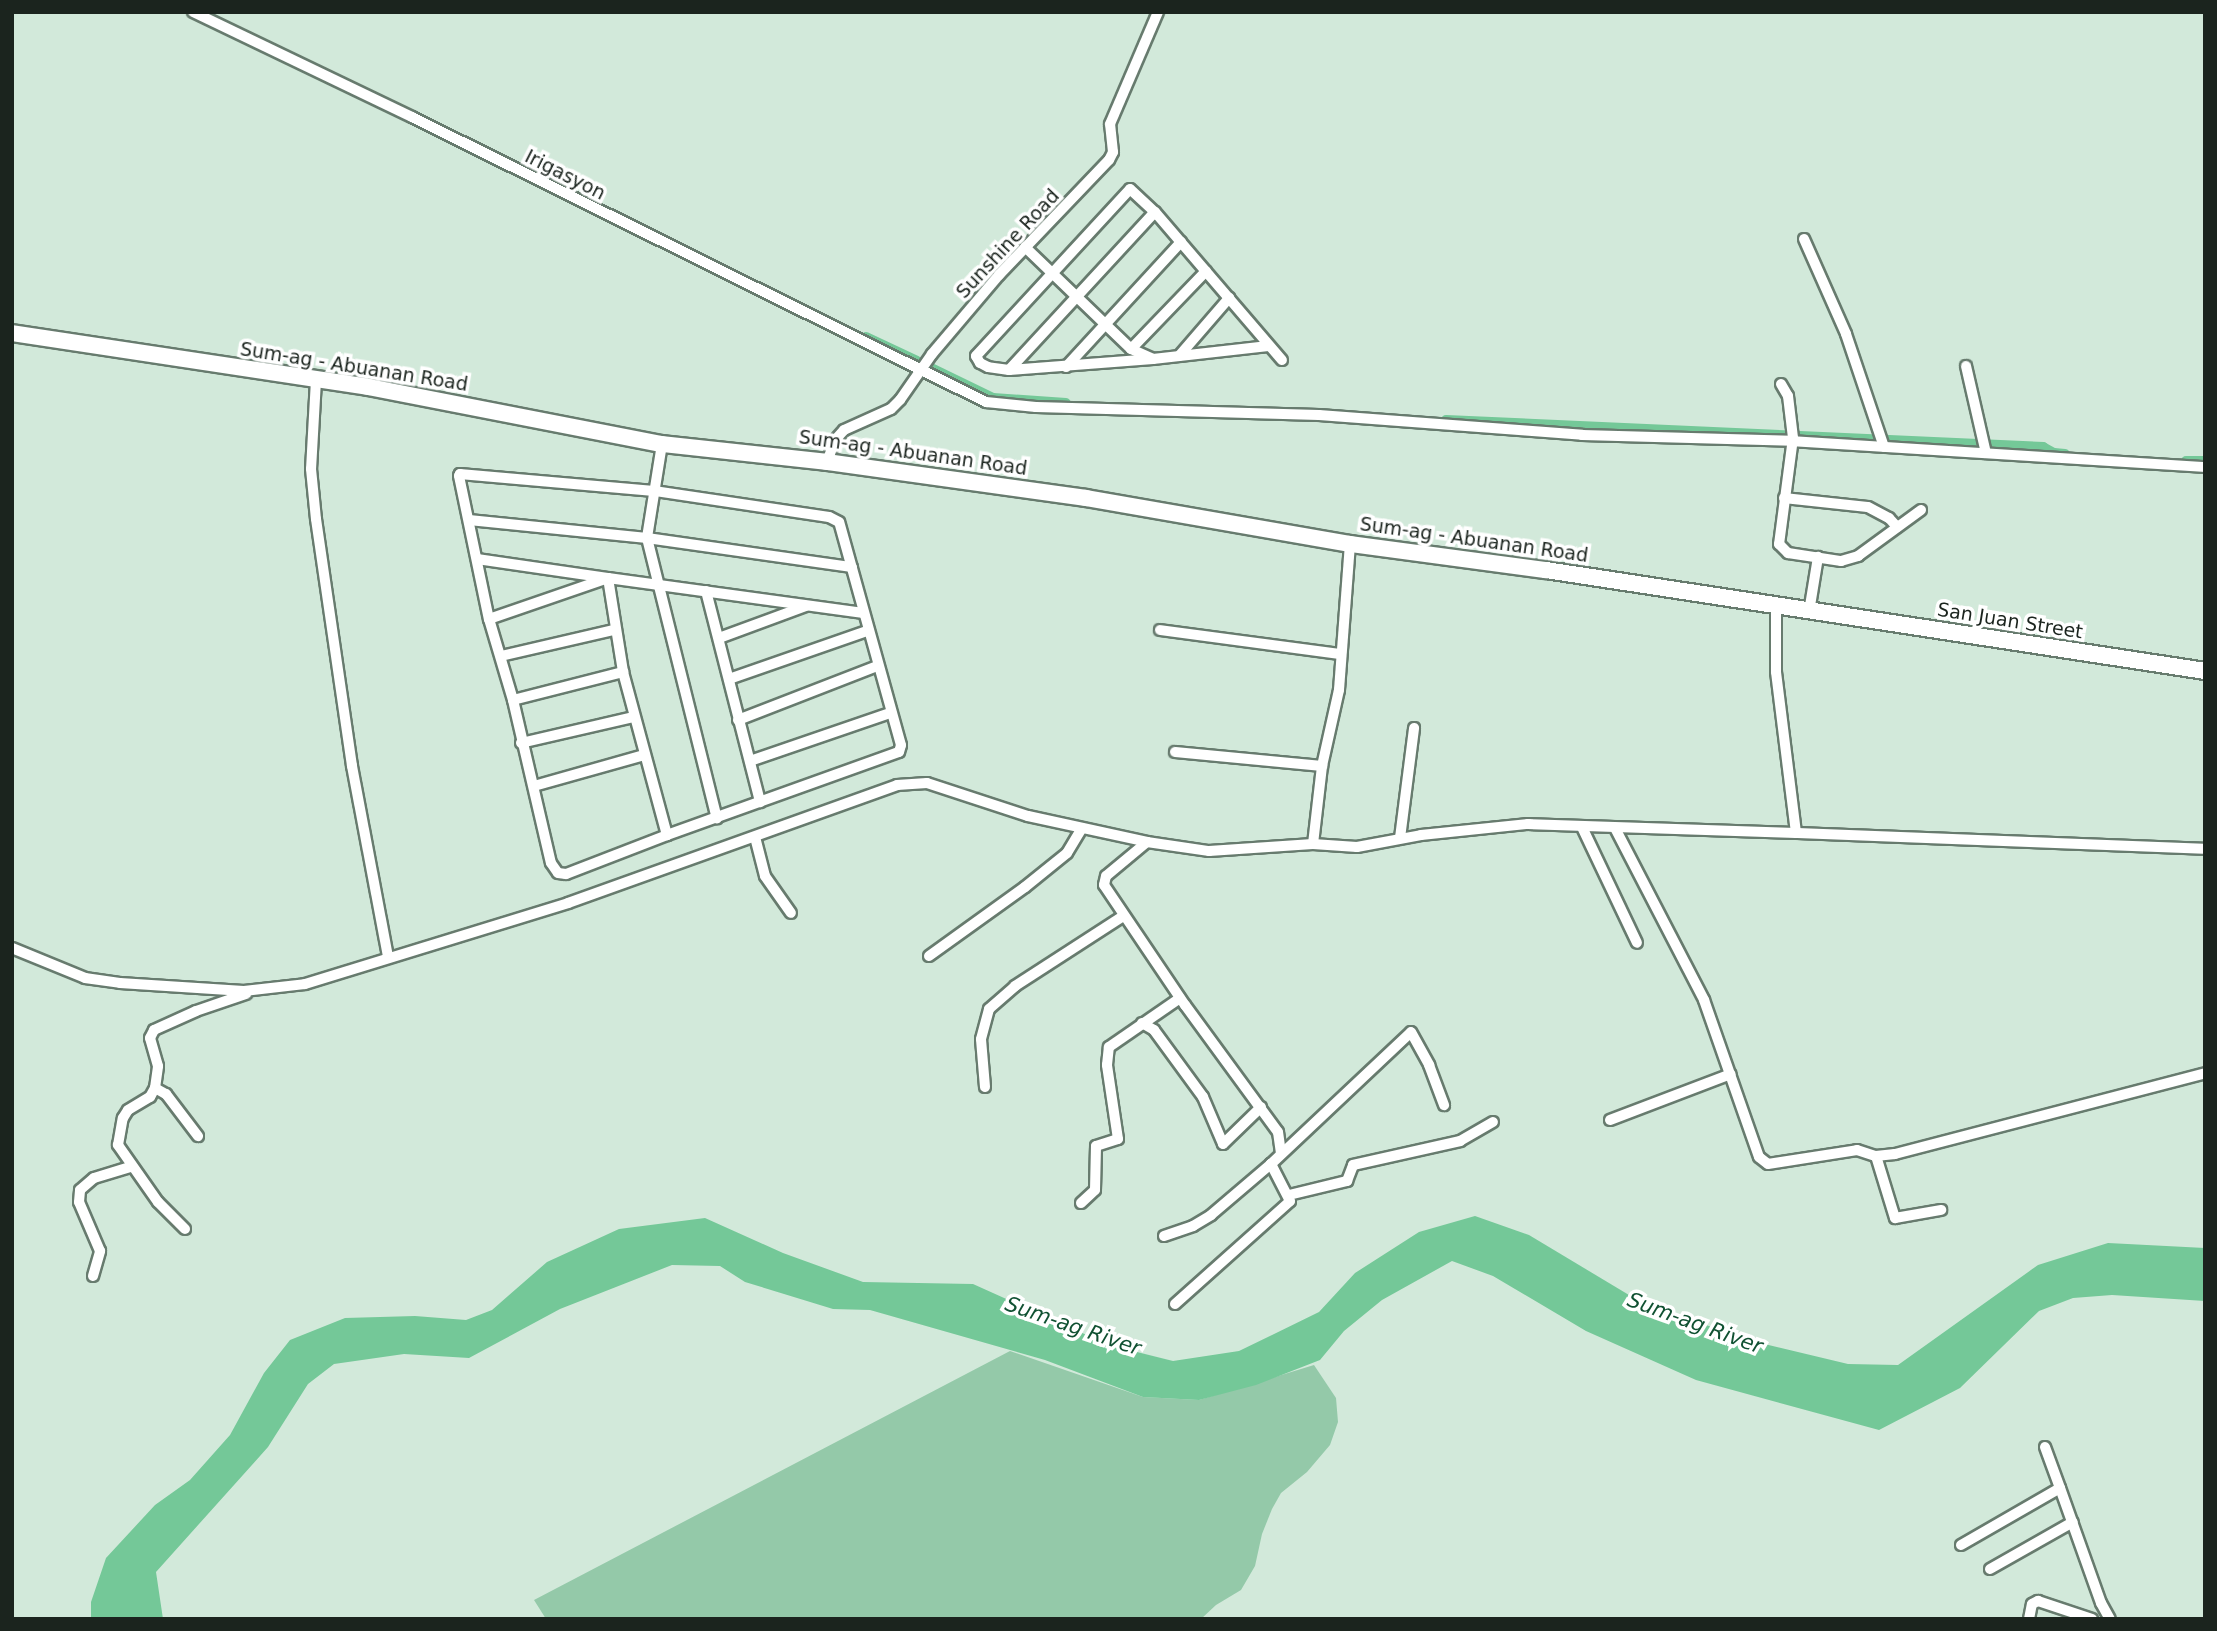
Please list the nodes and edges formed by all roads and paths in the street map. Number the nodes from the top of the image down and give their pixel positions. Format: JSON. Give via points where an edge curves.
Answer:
{"nodes":[{"id":1,"x":193,"y":12,"type":"edge"},
{"id":2,"x":1158,"y":12,"type":"edge"},
{"id":3,"x":1155,"y":212,"type":"junction"},
{"id":4,"x":1804,"y":239,"type":"dead end"},
{"id":5,"x":1181,"y":242,"type":"junction"},
{"id":6,"x":1025,"y":247,"type":"junction"},
{"id":7,"x":1206,"y":271,"type":"junction"},
{"id":8,"x":1051,"y":273,"type":"junction"},
{"id":9,"x":1078,"y":298,"type":"junction"},
{"id":10,"x":1229,"y":298,"type":"junction"},
{"id":11,"x":1104,"y":324,"type":"junction"},
{"id":12,"x":12,"y":333,"type":"edge"},
{"id":13,"x":1268,"y":346,"type":"junction"},
{"id":14,"x":1131,"y":349,"type":"junction"},
{"id":15,"x":1179,"y":355,"type":"junction"},
{"id":16,"x":1153,"y":359,"type":"junction"},
{"id":17,"x":1282,"y":360,"type":"dead end"},
{"id":18,"x":1966,"y":366,"type":"dead end"},
{"id":19,"x":1066,"y":367,"type":"junction"},
{"id":20,"x":922,"y":368,"type":"junction"},
{"id":21,"x":1009,"y":370,"type":"junction"},
{"id":22,"x":316,"y":380,"type":"junction"},
{"id":23,"x":1781,"y":384,"type":"dead end"},
{"id":24,"x":1792,"y":437,"type":"junction"},
{"id":25,"x":1882,"y":442,"type":"junction"},
{"id":26,"x":662,"y":444,"type":"junction"},
{"id":27,"x":1986,"y":450,"type":"junction"},
{"id":28,"x":827,"y":462,"type":"junction"},
{"id":29,"x":2205,"y":467,"type":"edge"},
{"id":30,"x":654,"y":491,"type":"junction"},
{"id":31,"x":1784,"y":498,"type":"junction"},
{"id":32,"x":1921,"y":510,"type":"dead end"},
{"id":33,"x":469,"y":520,"type":"junction"},
{"id":34,"x":1897,"y":527,"type":"junction"},
{"id":35,"x":647,"y":538,"type":"junction"},
{"id":36,"x":1350,"y":544,"type":"junction"},
{"id":37,"x":1818,"y":557,"type":"junction"},
{"id":38,"x":477,"y":559,"type":"junction"},
{"id":39,"x":852,"y":567,"type":"junction"},
{"id":40,"x":608,"y":578,"type":"junction"},
{"id":41,"x":657,"y":584,"type":"junction"},
{"id":42,"x":706,"y":591,"type":"junction"},
{"id":43,"x":809,"y":605,"type":"junction"},
{"id":44,"x":1776,"y":607,"type":"junction"},
{"id":45,"x":1810,"y":612,"type":"junction"},
{"id":46,"x":862,"y":613,"type":"junction"},
{"id":47,"x":489,"y":619,"type":"junction"},
{"id":48,"x":614,"y":630,"type":"junction"},
{"id":49,"x":1160,"y":630,"type":"dead end"},
{"id":50,"x":867,"y":631,"type":"junction"},
{"id":51,"x":719,"y":638,"type":"junction"},
{"id":52,"x":1340,"y":654,"type":"junction"},
{"id":53,"x":501,"y":656,"type":"junction"},
{"id":54,"x":877,"y":666,"type":"junction"},
{"id":55,"x":2205,"y":671,"type":"edge"},
{"id":56,"x":623,"y":672,"type":"junction"},
{"id":57,"x":729,"y":679,"type":"junction"},
{"id":58,"x":513,"y":700,"type":"junction"},
{"id":59,"x":890,"y":713,"type":"junction"},
{"id":60,"x":634,"y":717,"type":"junction"},
{"id":61,"x":738,"y":720,"type":"junction"},
{"id":62,"x":1414,"y":728,"type":"dead end"},
{"id":63,"x":522,"y":743,"type":"junction"},
{"id":64,"x":1175,"y":752,"type":"dead end"},
{"id":65,"x":644,"y":755,"type":"junction"},
{"id":66,"x":750,"y":761,"type":"junction"},
{"id":67,"x":1322,"y":765,"type":"junction"},
{"id":68,"x":534,"y":786,"type":"junction"},
{"id":69,"x":760,"y":802,"type":"junction"},
{"id":70,"x":717,"y":818,"type":"junction"},
{"id":71,"x":1582,"y":827,"type":"junction"},
{"id":72,"x":1082,"y":828,"type":"junction"},
{"id":73,"x":1615,"y":828,"type":"junction"},
{"id":74,"x":1796,"y":833,"type":"junction"},
{"id":75,"x":667,"y":835,"type":"junction"},
{"id":76,"x":755,"y":838,"type":"junction"},
{"id":77,"x":1400,"y":838,"type":"junction"},
{"id":78,"x":1147,"y":842,"type":"junction"},
{"id":79,"x":1313,"y":844,"type":"junction"},
{"id":80,"x":2205,"y":849,"type":"edge"},
{"id":81,"x":791,"y":913,"type":"dead end"},
{"id":82,"x":1123,"y":916,"type":"junction"},
{"id":83,"x":1637,"y":943,"type":"dead end"},
{"id":84,"x":12,"y":948,"type":"edge"},
{"id":85,"x":388,"y":956,"type":"junction"},
{"id":86,"x":929,"y":956,"type":"dead end"},
{"id":87,"x":255,"y":990,"type":"junction"},
{"id":88,"x":1180,"y":998,"type":"junction"},
{"id":89,"x":1142,"y":1023,"type":"junction"},
{"id":90,"x":2205,"y":1073,"type":"edge"},
{"id":91,"x":1731,"y":1074,"type":"junction"},
{"id":92,"x":985,"y":1087,"type":"dead end"},
{"id":93,"x":155,"y":1088,"type":"junction"},
{"id":94,"x":1444,"y":1105,"type":"dead end"},
{"id":95,"x":1261,"y":1107,"type":"junction"},
{"id":96,"x":1611,"y":1120,"type":"dead end"},
{"id":97,"x":1493,"y":1122,"type":"dead end"},
{"id":98,"x":198,"y":1136,"type":"dead end"},
{"id":99,"x":1281,"y":1153,"type":"junction"},
{"id":100,"x":1875,"y":1156,"type":"junction"},
{"id":101,"x":1271,"y":1164,"type":"junction"},
{"id":102,"x":131,"y":1167,"type":"junction"},
{"id":103,"x":1289,"y":1195,"type":"junction"},
{"id":104,"x":1081,"y":1203,"type":"dead end"},
{"id":105,"x":1941,"y":1210,"type":"dead end"},
{"id":106,"x":185,"y":1229,"type":"dead end"},
{"id":107,"x":1164,"y":1236,"type":"dead end"},
{"id":108,"x":93,"y":1276,"type":"dead end"},
{"id":109,"x":1175,"y":1304,"type":"dead end"},
{"id":110,"x":2045,"y":1447,"type":"dead end"},
{"id":111,"x":2060,"y":1488,"type":"junction"},
{"id":112,"x":2073,"y":1522,"type":"junction"},
{"id":113,"x":1961,"y":1545,"type":"dead end"},
{"id":114,"x":1990,"y":1569,"type":"dead end"},
{"id":115,"x":2077,"y":1616,"type":"edge"},
{"id":116,"x":2029,"y":1619,"type":"edge"},
{"id":117,"x":2092,"y":1619,"type":"edge"},
{"id":118,"x":2110,"y":1619,"type":"edge"}],
"edges":[{"from":1,"to":20,"type":"street","name":"Irigasyon"},
{"from":2,"to":6,"type":"street","name":"Sunshine Road","via":[[1110,124],[1113,152],[1109,160]]},
{"from":3,"to":5,"type":"street"},
{"from":3,"to":8,"type":"street","via":[[1133,189],[1127,190]]},
{"from":3,"to":9,"type":"street"},
{"from":4,"to":25,"type":"street","via":[[1846,334]]},
{"from":5,"to":7,"type":"street"},
{"from":5,"to":11,"type":"street"},
{"from":6,"to":8,"type":"street"},
{"from":6,"to":20,"type":"street","name":"Sunshine Road"},
{"from":7,"to":10,"type":"street"},
{"from":7,"to":14,"type":"street"},
{"from":8,"to":9,"type":"street"},
{"from":8,"to":21,"type":"street","via":[[976,356],[988,367]]},
{"from":9,"to":11,"type":"street"},
{"from":9,"to":21,"type":"street"},
{"from":10,"to":13,"type":"street"},
{"from":10,"to":15,"type":"street"},
{"from":11,"to":14,"type":"street"},
{"from":11,"to":19,"type":"street"},
{"from":12,"to":22,"type":"main road","name":"Sum-ag - Abuanan Road"},
{"from":13,"to":15,"type":"street"},
{"from":13,"to":17,"type":"street"},
{"from":14,"to":16,"type":"street"},
{"from":15,"to":16,"type":"street"},
{"from":16,"to":19,"type":"street"},
{"from":18,"to":27,"type":"street"},
{"from":19,"to":21,"type":"street"},
{"from":20,"to":24,"type":"street","name":"Irigasyon","via":[[986,402],[1036,407],[1319,415],[1582,435]]},
{"from":20,"to":28,"type":"street","name":"Sunshine Road","via":[[891,410],[844,430]]},
{"from":22,"to":26,"type":"main road","name":"Sum-ag - Abuanan Road"},
{"from":22,"to":85,"type":"street","via":[[311,469],[316,519],[352,766]]},
{"from":23,"to":24,"type":"street","via":[[1788,396]]},
{"from":24,"to":25,"type":"street","name":"Irigasyon"},
{"from":24,"to":31,"type":"street"},
{"from":25,"to":27,"type":"street","name":"Irigasyon"},
{"from":26,"to":28,"type":"main road","name":"Sum-ag - Abuanan Road"},
{"from":26,"to":30,"type":"street"},
{"from":27,"to":29,"type":"street","name":"Irigasyon"},
{"from":28,"to":36,"type":"main road","name":"Sum-ag - Abuanan Road","via":[[1086,498]]},
{"from":30,"to":33,"type":"street","via":[[462,473]]},
{"from":30,"to":35,"type":"street"},
{"from":30,"to":39,"type":"street","via":[[829,517],[842,528]]},
{"from":31,"to":34,"type":"street","via":[[1868,507]]},
{"from":31,"to":37,"type":"street","via":[[1779,544],[1795,556]]},
{"from":32,"to":34,"type":"street"},
{"from":33,"to":35,"type":"street"},
{"from":33,"to":38,"type":"street"},
{"from":34,"to":37,"type":"street","via":[[1858,556],[1841,561]]},
{"from":35,"to":39,"type":"street"},
{"from":35,"to":41,"type":"street"},
{"from":36,"to":44,"type":"main road","name":"Sum-ag - Abuanan Road"},
{"from":36,"to":52,"type":"street"},
{"from":37,"to":45,"type":"street"},
{"from":38,"to":40,"type":"street"},
{"from":38,"to":47,"type":"street"},
{"from":39,"to":46,"type":"street"},
{"from":40,"to":41,"type":"street"},
{"from":40,"to":47,"type":"street"},
{"from":40,"to":48,"type":"street"},
{"from":41,"to":42,"type":"street"},
{"from":41,"to":70,"type":"street"},
{"from":42,"to":43,"type":"street"},
{"from":42,"to":51,"type":"street"},
{"from":43,"to":46,"type":"street"},
{"from":43,"to":51,"type":"street"},
{"from":44,"to":45,"type":"main road","name":"Sum-ag - Abuanan Road"},
{"from":44,"to":74,"type":"street","via":[[1776,672]]},
{"from":45,"to":55,"type":"main road","name":"San Juan Street"},
{"from":46,"to":50,"type":"street"},
{"from":47,"to":53,"type":"street"},
{"from":48,"to":53,"type":"street"},
{"from":48,"to":56,"type":"street"},
{"from":49,"to":52,"type":"street"},
{"from":50,"to":54,"type":"street"},
{"from":50,"to":57,"type":"street"},
{"from":51,"to":57,"type":"street"},
{"from":52,"to":67,"type":"street","via":[[1339,690]]},
{"from":53,"to":58,"type":"street"},
{"from":54,"to":59,"type":"street"},
{"from":54,"to":61,"type":"street"},
{"from":56,"to":58,"type":"street"},
{"from":56,"to":60,"type":"street"},
{"from":57,"to":61,"type":"street"},
{"from":58,"to":63,"type":"street"},
{"from":59,"to":66,"type":"street"},
{"from":59,"to":69,"type":"street","via":[[901,745],[899,752]]},
{"from":60,"to":63,"type":"street"},
{"from":60,"to":65,"type":"street"},
{"from":61,"to":66,"type":"street"},
{"from":62,"to":77,"type":"street"},
{"from":63,"to":68,"type":"street"},
{"from":64,"to":67,"type":"street"},
{"from":65,"to":68,"type":"street"},
{"from":65,"to":75,"type":"street"},
{"from":66,"to":69,"type":"street"},
{"from":67,"to":79,"type":"street"},
{"from":68,"to":75,"type":"street","via":[[551,863],[558,873],[566,874]]},
{"from":69,"to":70,"type":"street"},
{"from":70,"to":75,"type":"street"},
{"from":71,"to":73,"type":"street"},
{"from":71,"to":77,"type":"street","via":[[1528,824]]},
{"from":71,"to":83,"type":"street"},
{"from":72,"to":76,"type":"street","via":[[928,783],[897,785]]},
{"from":72,"to":78,"type":"street"},
{"from":72,"to":86,"type":"street","via":[[1067,853]]},
{"from":73,"to":74,"type":"street"},
{"from":73,"to":91,"type":"street","via":[[1704,1000]]},
{"from":74,"to":80,"type":"street"},
{"from":76,"to":81,"type":"street","via":[[765,876]]},
{"from":76,"to":85,"type":"street","via":[[495,926]]},
{"from":77,"to":79,"type":"street","via":[[1357,847]]},
{"from":78,"to":79,"type":"street","via":[[1209,851]]},
{"from":78,"to":82,"type":"street","via":[[1104,880]]},
{"from":82,"to":88,"type":"street"},
{"from":82,"to":92,"type":"street","via":[[1015,986],[989,1009],[981,1039]]},
{"from":84,"to":87,"type":"street","via":[[85,978]]},
{"from":85,"to":87,"type":"street","via":[[305,984]]},
{"from":87,"to":93,"type":"street","via":[[154,1030],[150,1038],[158,1066]]},
{"from":88,"to":89,"type":"street"},
{"from":88,"to":95,"type":"street"},
{"from":89,"to":95,"type":"street","via":[[1154,1030],[1203,1097],[1223,1144]]},
{"from":89,"to":104,"type":"street","via":[[1107,1051],[1119,1137],[1096,1146],[1095,1190]]},
{"from":90,"to":100,"type":"street"},
{"from":91,"to":96,"type":"street"},
{"from":91,"to":100,"type":"street","via":[[1768,1164],[1857,1150]]},
{"from":93,"to":98,"type":"street","via":[[166,1094]]},
{"from":93,"to":102,"type":"street","via":[[123,1118],[118,1145]]},
{"from":94,"to":99,"type":"street","via":[[1411,1032]]},
{"from":95,"to":99,"type":"street","via":[[1278,1132]]},
{"from":97,"to":103,"type":"street","via":[[1451,1144],[1353,1165],[1347,1181]]},
{"from":99,"to":101,"type":"street"},
{"from":100,"to":105,"type":"street","via":[[1895,1218]]},
{"from":101,"to":103,"type":"street"},
{"from":101,"to":107,"type":"street","via":[[1202,1222]]},
{"from":102,"to":106,"type":"street"},
{"from":102,"to":108,"type":"street","via":[[100,1175],[80,1190],[79,1202],[100,1251]]},
{"from":103,"to":109,"type":"street","via":[[1290,1201]]},
{"from":110,"to":111,"type":"street"},
{"from":111,"to":112,"type":"street"},
{"from":111,"to":113,"type":"street"},
{"from":112,"to":114,"type":"street"},
{"from":112,"to":118,"type":"street"},
{"from":115,"to":116,"type":"street","via":[[2038,1601],[2032,1604]]},
{"from":115,"to":117,"type":"street"}]}
